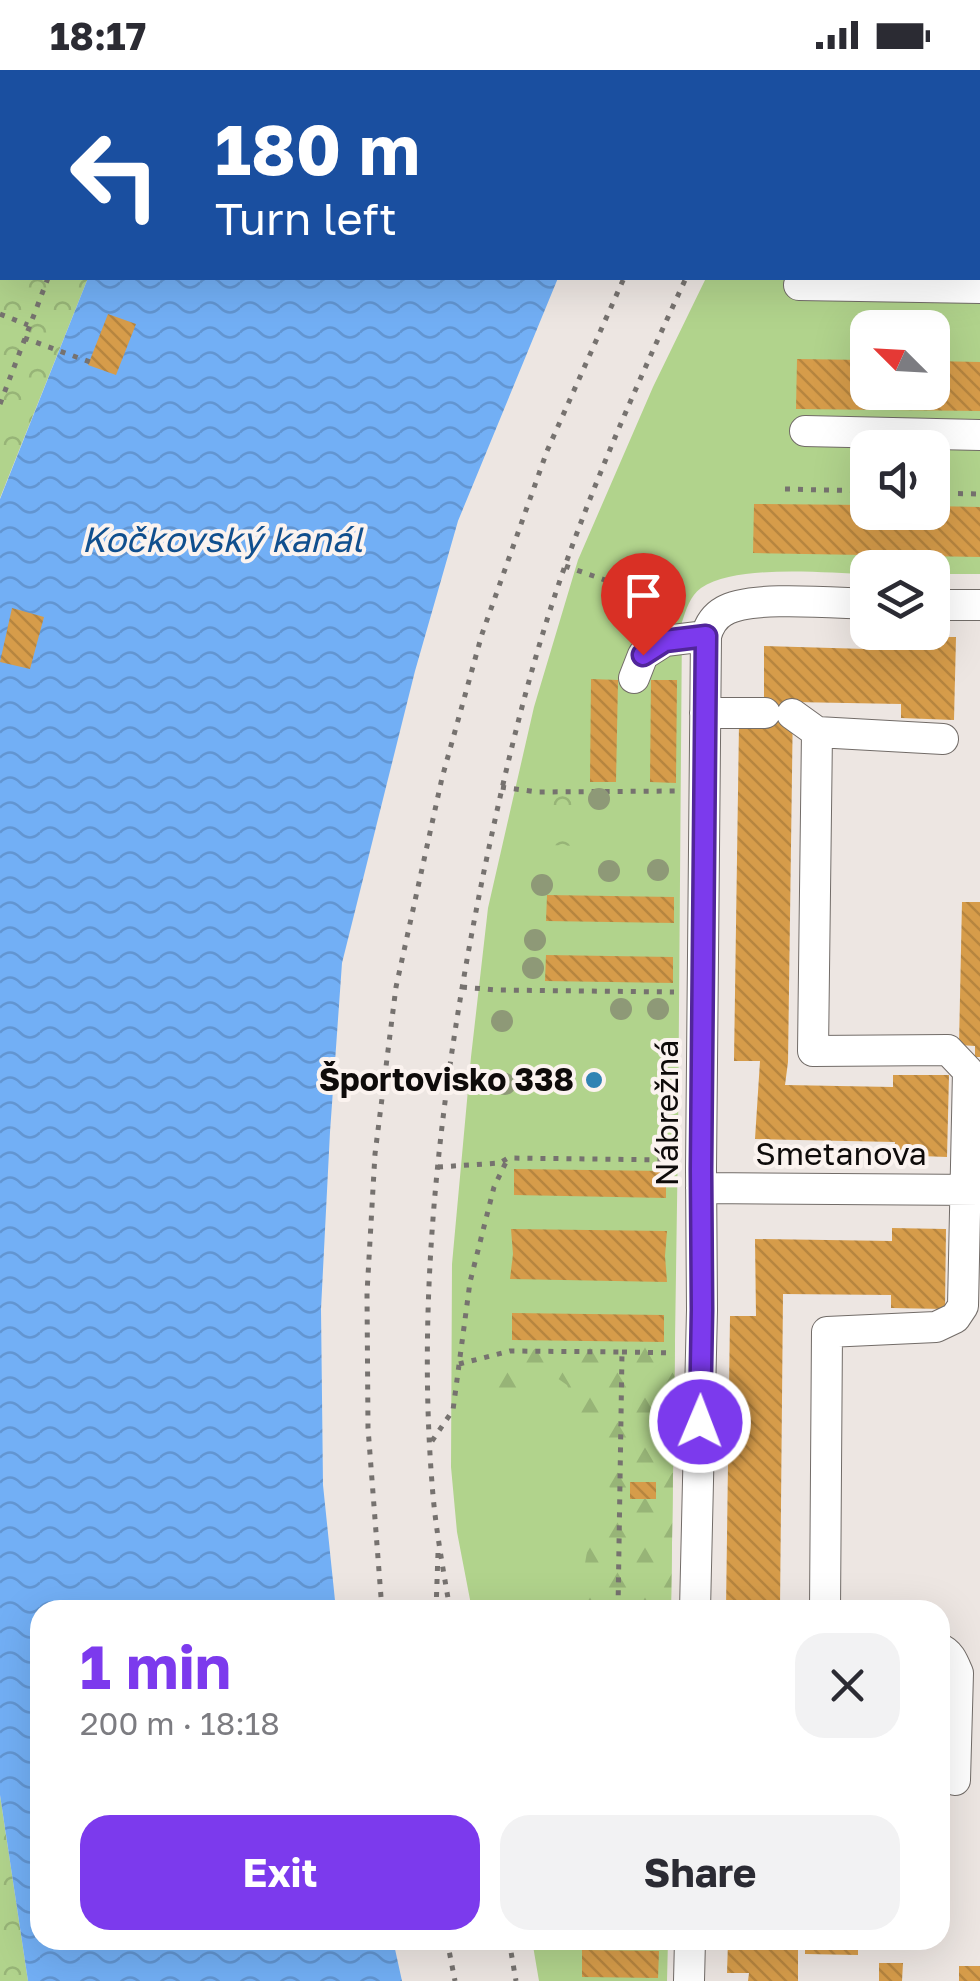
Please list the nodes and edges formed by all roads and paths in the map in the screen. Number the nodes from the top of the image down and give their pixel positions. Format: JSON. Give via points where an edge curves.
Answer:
{"nodes":[{"id":1,"x":47,"y":280,"type":"edge"},
{"id":2,"x":623,"y":280,"type":"edge"},
{"id":3,"x":685,"y":280,"type":"edge"},
{"id":4,"x":798,"y":285,"type":"dead end"},
{"id":5,"x":980,"y":288,"type":"edge"},
{"id":6,"x":0,"y":314,"type":"edge"},
{"id":7,"x":28,"y":325,"type":"junction"},
{"id":8,"x":24,"y":338,"type":"junction"},
{"id":9,"x":90,"y":362,"type":"dead end"},
{"id":10,"x":0,"y":404,"type":"edge"},
{"id":11,"x":805,"y":431,"type":"dead end"},
{"id":12,"x":980,"y":435,"type":"edge"},
{"id":13,"x":785,"y":489,"type":"dead end"},
{"id":14,"x":850,"y":491,"type":"edge"},
{"id":15,"x":950,"y":493,"type":"edge"},
{"id":16,"x":980,"y":494,"type":"edge"},
{"id":17,"x":565,"y":566,"type":"junction"},
{"id":18,"x":850,"y":604,"type":"edge"},
{"id":19,"x":950,"y":605,"type":"edge"},
{"id":20,"x":980,"y":606,"type":"edge"},
{"id":21,"x":710,"y":627,"type":"junction"},
{"id":22,"x":634,"y":678,"type":"dead end"},
{"id":23,"x":705,"y":713,"type":"junction"},
{"id":24,"x":817,"y":732,"type":"junction"},
{"id":25,"x":943,"y":739,"type":"dead end"},
{"id":26,"x":502,"y":787,"type":"junction"},
{"id":27,"x":686,"y":791,"type":"dead end"},
{"id":28,"x":462,"y":986,"type":"junction"},
{"id":29,"x":685,"y":992,"type":"dead end"},
{"id":30,"x":508,"y":1158,"type":"junction"},
{"id":31,"x":682,"y":1160,"type":"dead end"},
{"id":32,"x":438,"y":1166,"type":"junction"},
{"id":33,"x":701,"y":1188,"type":"junction"},
{"id":34,"x":973,"y":1190,"type":"edge"},
{"id":35,"x":622,"y":1352,"type":"junction"},
{"id":36,"x":679,"y":1353,"type":"dead end"},
{"id":37,"x":459,"y":1364,"type":"junction"},
{"id":38,"x":430,"y":1444,"type":"junction"},
{"id":39,"x":438,"y":1542,"type":"junction"},
{"id":40,"x":381,"y":1600,"type":"edge"},
{"id":41,"x":436,"y":1600,"type":"edge"},
{"id":42,"x":448,"y":1600,"type":"edge"},
{"id":43,"x":618,"y":1600,"type":"edge"},
{"id":44,"x":696,"y":1600,"type":"edge"},
{"id":45,"x":825,"y":1600,"type":"edge"},
{"id":46,"x":950,"y":1658,"type":"edge"},
{"id":47,"x":958,"y":1780,"type":"edge"},
{"id":48,"x":449,"y":1950,"type":"edge"},
{"id":49,"x":511,"y":1950,"type":"edge"},
{"id":50,"x":690,"y":1950,"type":"edge"},
{"id":51,"x":454,"y":1981,"type":"edge"},
{"id":52,"x":516,"y":1981,"type":"edge"},
{"id":53,"x":689,"y":1981,"type":"edge"}],
"edges":[{"from":1,"to":7,"type":"path"},
{"from":2,"to":40,"type":"path","via":[[547,451],[482,634],[396,986],[366,1293]]},
{"from":3,"to":17,"type":"path"},
{"from":4,"to":5,"type":"street"},
{"from":6,"to":7,"type":"path"},
{"from":7,"to":8,"type":"path"},
{"from":8,"to":9,"type":"path"},
{"from":8,"to":10,"type":"path"},
{"from":11,"to":12,"type":"street"},
{"from":13,"to":14,"type":"path"},
{"from":15,"to":16,"type":"path"},
{"from":17,"to":21,"type":"path"},
{"from":17,"to":26,"type":"path"},
{"from":18,"to":21,"type":"street","via":[[757,602],[726,609]]},
{"from":19,"to":20,"type":"street"},
{"from":21,"to":22,"type":"street","via":[[643,655]]},
{"from":21,"to":23,"type":"street","name":"Nábrežná"},
{"from":23,"to":24,"type":"street","via":[[778,714]]},
{"from":23,"to":33,"type":"street","name":"Nábrežná"},
{"from":24,"to":25,"type":"street"},
{"from":24,"to":34,"type":"street","via":[[813,1051],[948,1050],[968,1071]]},
{"from":26,"to":27,"type":"path"},
{"from":26,"to":28,"type":"path"},
{"from":28,"to":29,"type":"path"},
{"from":28,"to":32,"type":"path"},
{"from":30,"to":31,"type":"path"},
{"from":30,"to":32,"type":"path"},
{"from":30,"to":37,"type":"path","via":[[470,1282]]},
{"from":32,"to":38,"type":"path"},
{"from":33,"to":34,"type":"street","name":"Smetanova"},
{"from":33,"to":44,"type":"street","name":"Nábrežná"},
{"from":34,"to":45,"type":"street","via":[[963,1306],[954,1318],[936,1327],[827,1332]]},
{"from":35,"to":36,"type":"path"},
{"from":35,"to":37,"type":"path","via":[[510,1351]]},
{"from":35,"to":43,"type":"path"},
{"from":37,"to":38,"type":"path","via":[[453,1410]]},
{"from":38,"to":39,"type":"path"},
{"from":39,"to":41,"type":"path"},
{"from":39,"to":42,"type":"path"},
{"from":46,"to":47,"type":"street","via":[[958,1673]]},
{"from":48,"to":51,"type":"path"},
{"from":49,"to":52,"type":"path"},
{"from":50,"to":53,"type":"street"}]}
